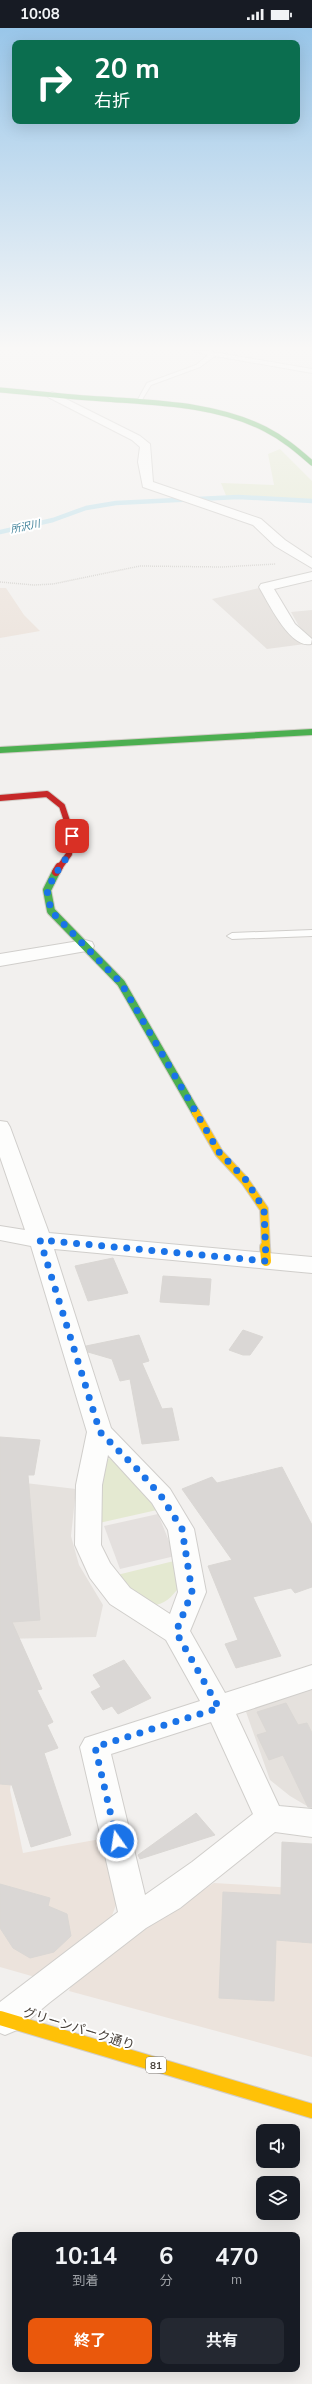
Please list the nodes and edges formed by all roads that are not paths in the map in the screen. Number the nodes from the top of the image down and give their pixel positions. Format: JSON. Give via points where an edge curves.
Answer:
{"nodes":[{"id":1,"x":144,"y":461,"type":"edge"},
{"id":2,"x":309,"y":563,"type":"edge"},
{"id":3,"x":312,"y":576,"type":"edge"},
{"id":4,"x":306,"y":641,"type":"dead end"},
{"id":5,"x":312,"y":732,"type":"edge"},
{"id":6,"x":0,"y":750,"type":"edge"},
{"id":7,"x":0,"y":798,"type":"edge"},
{"id":8,"x":312,"y":934,"type":"edge"},
{"id":9,"x":232,"y":936,"type":"dead end"},
{"id":10,"x":85,"y":946,"type":"junction"},
{"id":11,"x":0,"y":960,"type":"edge"},
{"id":12,"x":0,"y":1127,"type":"edge"},
{"id":13,"x":0,"y":1233,"type":"edge"},
{"id":14,"x":40,"y":1240,"type":"junction"},
{"id":15,"x":266,"y":1261,"type":"junction"},
{"id":16,"x":312,"y":1265,"type":"edge"},
{"id":17,"x":100,"y":1432,"type":"junction"},
{"id":18,"x":176,"y":1632,"type":"junction"},
{"id":19,"x":312,"y":1678,"type":"edge"},
{"id":20,"x":219,"y":1708,"type":"junction"},
{"id":21,"x":270,"y":1818,"type":"junction"},
{"id":22,"x":312,"y":1823,"type":"edge"},
{"id":23,"x":135,"y":1918,"type":"junction"},
{"id":24,"x":2,"y":2019,"type":"edge"},
{"id":25,"x":312,"y":2111,"type":"edge"}],
"edges":[{"from":1,"to":2,"type":"street","via":[[146,484],[258,522],[280,543]]},
{"from":3,"to":4,"type":"street","via":[[266,587],[290,627]]},
{"from":5,"to":6,"type":"street"},
{"from":7,"to":10,"type":"street","via":[[47,794],[62,806],[72,836],[69,854],[47,890],[51,911]]},
{"from":8,"to":9,"type":"lane"},
{"from":10,"to":11,"type":"street"},
{"from":10,"to":15,"type":"street","via":[[121,983],[219,1152],[246,1180],[264,1209]]},
{"from":12,"to":14,"type":"street"},
{"from":13,"to":14,"type":"street"},
{"from":14,"to":15,"type":"street"},
{"from":14,"to":17,"type":"street"},
{"from":15,"to":16,"type":"street"},
{"from":17,"to":18,"type":"street","via":[[161,1496],[182,1529],[192,1592]]},
{"from":17,"to":18,"type":"street","via":[[89,1485],[88,1544],[100,1570],[120,1596]]},
{"from":18,"to":20,"type":"street"},
{"from":19,"to":20,"type":"street"},
{"from":20,"to":21,"type":"street"},
{"from":20,"to":23,"type":"street","via":[[95,1747]]},
{"from":21,"to":22,"type":"street"},
{"from":21,"to":23,"type":"street","via":[[169,1898]]},
{"from":23,"to":24,"type":"street"},
{"from":24,"to":25,"type":"street","name":"グリーンパーク通り","number":"81"}]}
